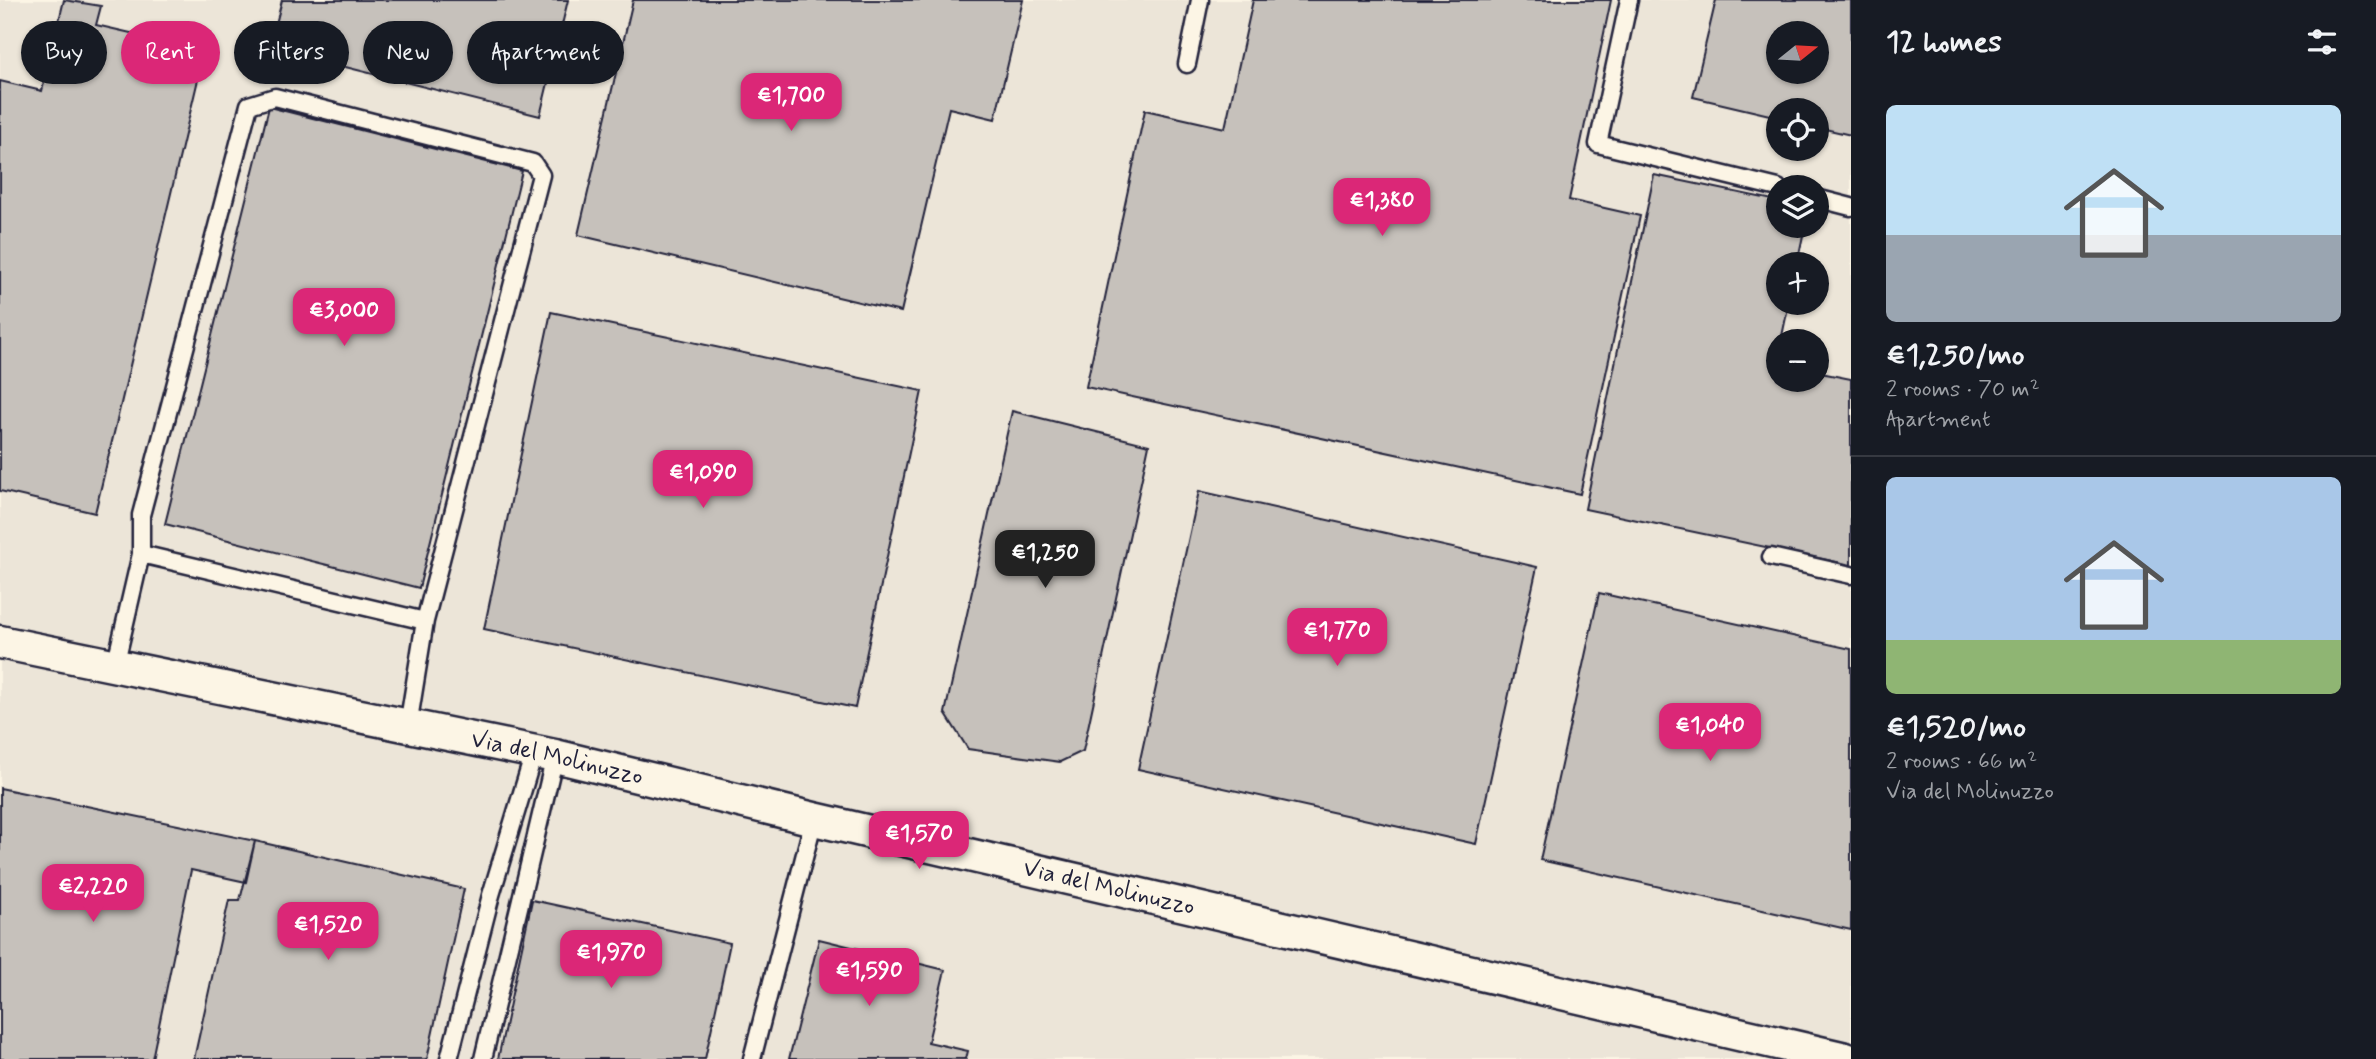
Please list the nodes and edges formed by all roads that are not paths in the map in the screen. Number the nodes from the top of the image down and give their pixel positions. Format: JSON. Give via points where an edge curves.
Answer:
{"nodes":[{"id":1,"x":1200,"y":0,"type":"edge"},
{"id":2,"x":1629,"y":0,"type":"edge"},
{"id":3,"x":1187,"y":64,"type":"dead end"},
{"id":4,"x":1766,"y":185,"type":"edge"},
{"id":5,"x":1829,"y":201,"type":"edge"},
{"id":6,"x":1851,"y":207,"type":"edge"},
{"id":7,"x":141,"y":554,"type":"junction"},
{"id":8,"x":1770,"y":557,"type":"dead end"},
{"id":9,"x":1851,"y":575,"type":"edge"},
{"id":10,"x":425,"y":621,"type":"junction"},
{"id":11,"x":0,"y":642,"type":"edge"},
{"id":12,"x":115,"y":666,"type":"junction"},
{"id":13,"x":408,"y":726,"type":"junction"},
{"id":14,"x":545,"y":754,"type":"junction"},
{"id":15,"x":814,"y":819,"type":"junction"},
{"id":16,"x":449,"y":1059,"type":"edge"},
{"id":17,"x":483,"y":1059,"type":"edge"},
{"id":18,"x":752,"y":1059,"type":"edge"},
{"id":19,"x":1846,"y":1059,"type":"edge"}],
"edges":[{"from":1,"to":3,"type":"lane"},
{"from":2,"to":4,"type":"lane","via":[[1598,144]]},
{"from":5,"to":6,"type":"lane"},
{"from":7,"to":10,"type":"lane"},
{"from":7,"to":10,"type":"lane","via":[[141,515],[249,105],[275,97],[533,163],[541,175]]},
{"from":7,"to":12,"type":"lane"},
{"from":8,"to":9,"type":"lane"},
{"from":10,"to":13,"type":"lane"},
{"from":11,"to":12,"type":"street","name":"Via del Molinuzzo"},
{"from":12,"to":13,"type":"street","name":"Via del Molinuzzo"},
{"from":13,"to":14,"type":"street","name":"Via del Molinuzzo"},
{"from":14,"to":15,"type":"street","name":"Via del Molinuzzo"},
{"from":14,"to":16,"type":"lane","via":[[491,895]]},
{"from":14,"to":17,"type":"lane"},
{"from":15,"to":18,"type":"lane"},
{"from":15,"to":19,"type":"street","name":"Via del Molinuzzo"}]}
